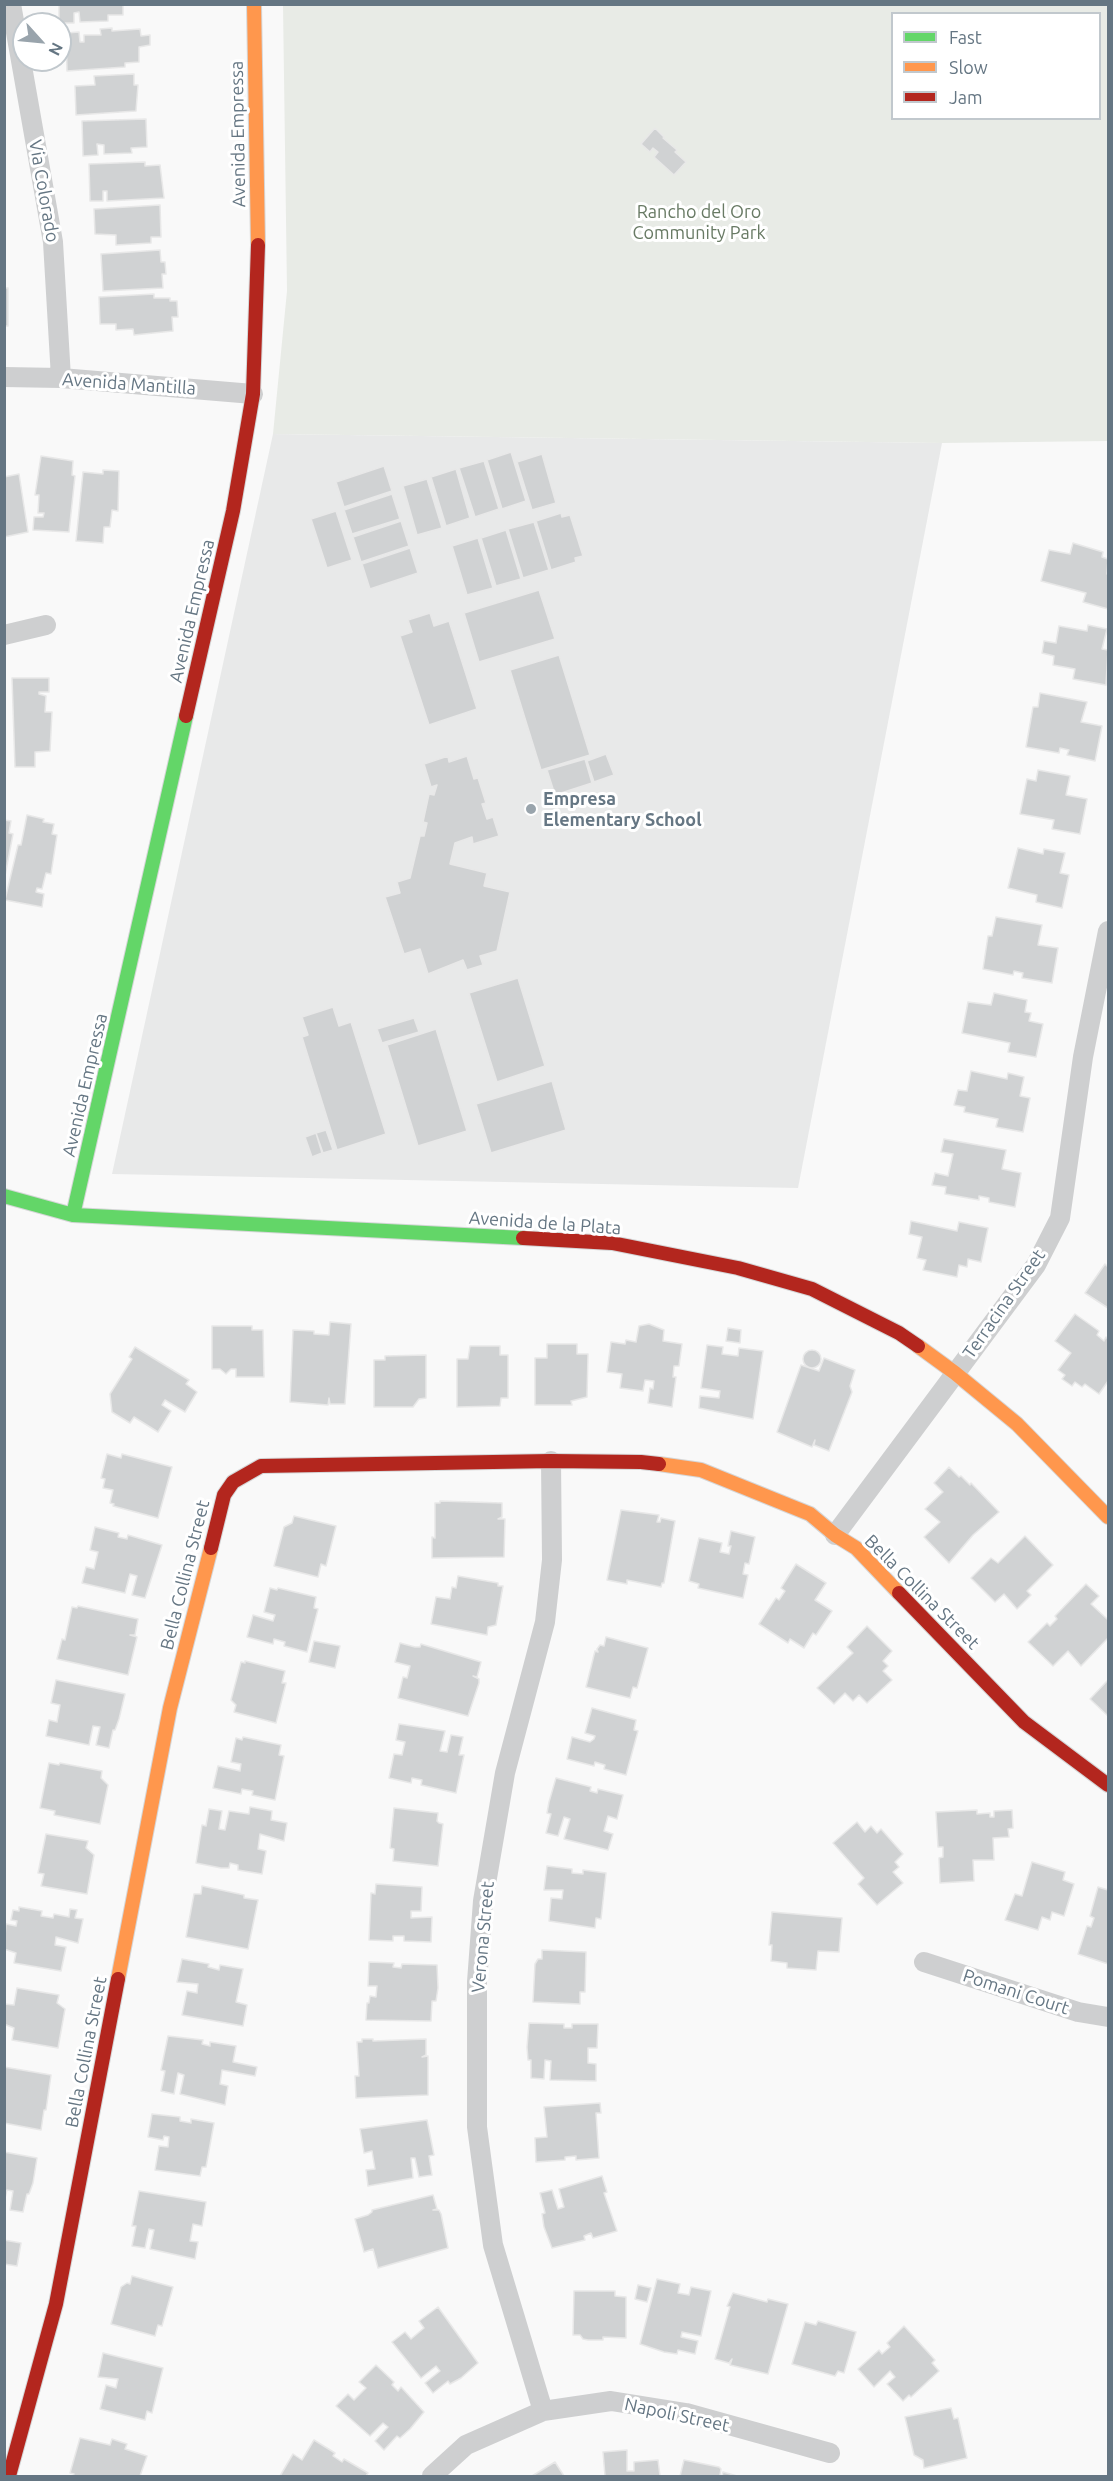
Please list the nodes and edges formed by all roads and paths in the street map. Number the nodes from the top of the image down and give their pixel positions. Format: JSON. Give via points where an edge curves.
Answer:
{"nodes":[{"id":1,"x":11,"y":4,"type":"edge"},
{"id":2,"x":254,"y":4,"type":"edge"},
{"id":3,"x":4,"y":377,"type":"edge"},
{"id":4,"x":61,"y":378,"type":"junction"},
{"id":5,"x":253,"y":394,"type":"junction"},
{"id":6,"x":46,"y":625,"type":"dead end"},
{"id":7,"x":4,"y":635,"type":"edge"},
{"id":8,"x":1108,"y":931,"type":"edge"},
{"id":9,"x":4,"y":1196,"type":"edge"},
{"id":10,"x":74,"y":1215,"type":"junction"},
{"id":11,"x":955,"y":1373,"type":"junction"},
{"id":12,"x":551,"y":1461,"type":"junction"},
{"id":13,"x":1108,"y":1517,"type":"edge"},
{"id":14,"x":836,"y":1535,"type":"junction"},
{"id":15,"x":1108,"y":1785,"type":"edge"},
{"id":16,"x":924,"y":1962,"type":"dead end"},
{"id":17,"x":1108,"y":2017,"type":"edge"},
{"id":18,"x":543,"y":2411,"type":"junction"},
{"id":19,"x":830,"y":2453,"type":"dead end"},
{"id":20,"x":9,"y":2476,"type":"edge"},
{"id":21,"x":432,"y":2476,"type":"edge"}],
"edges":[{"from":1,"to":4,"type":"street","name":"Via Colorado","via":[[53,242]]},
{"from":2,"to":5,"type":"street","name":"Avenida Empressa","via":[[258,272]]},
{"from":3,"to":4,"type":"street","name":"Avenida Mantilla"},
{"from":4,"to":5,"type":"street","name":"Avenida Mantilla"},
{"from":5,"to":10,"type":"street","name":"Avenida Empressa","via":[[233,511]]},
{"from":6,"to":7,"type":"street"},
{"from":8,"to":11,"type":"street","name":"Terracina Street","via":[[1083,1057],[1060,1218],[1036,1265]]},
{"from":9,"to":10,"type":"street","name":"Avenida de la Plata"},
{"from":10,"to":11,"type":"street","name":"Avenida de la Plata","via":[[612,1243],[738,1268],[812,1289],[898,1333]]},
{"from":11,"to":13,"type":"street","name":"Avenida de la Plata","via":[[1017,1424]]},
{"from":11,"to":14,"type":"street","name":"Terracina Street"},
{"from":12,"to":14,"type":"street","name":"Bella Collina Street","via":[[641,1462],[701,1470],[810,1514]]},
{"from":12,"to":18,"type":"street","name":"Verona Street","via":[[552,1560],[545,1622],[505,1773],[483,1901],[477,1982],[477,2127],[493,2245]]},
{"from":12,"to":20,"type":"street","name":"Bella Collina Street","via":[[261,1466],[233,1482],[225,1495],[170,1708],[56,2304]]},
{"from":14,"to":15,"type":"street","name":"Bella Collina Street","via":[[856,1548],[1024,1722]]},
{"from":16,"to":17,"type":"street","name":"Pomani Court","via":[[1078,2012]]},
{"from":18,"to":19,"type":"street","name":"Napoli Street","via":[[612,2401],[686,2414]]},
{"from":18,"to":21,"type":"street","name":"Napoli Street","via":[[466,2445]]}]}
